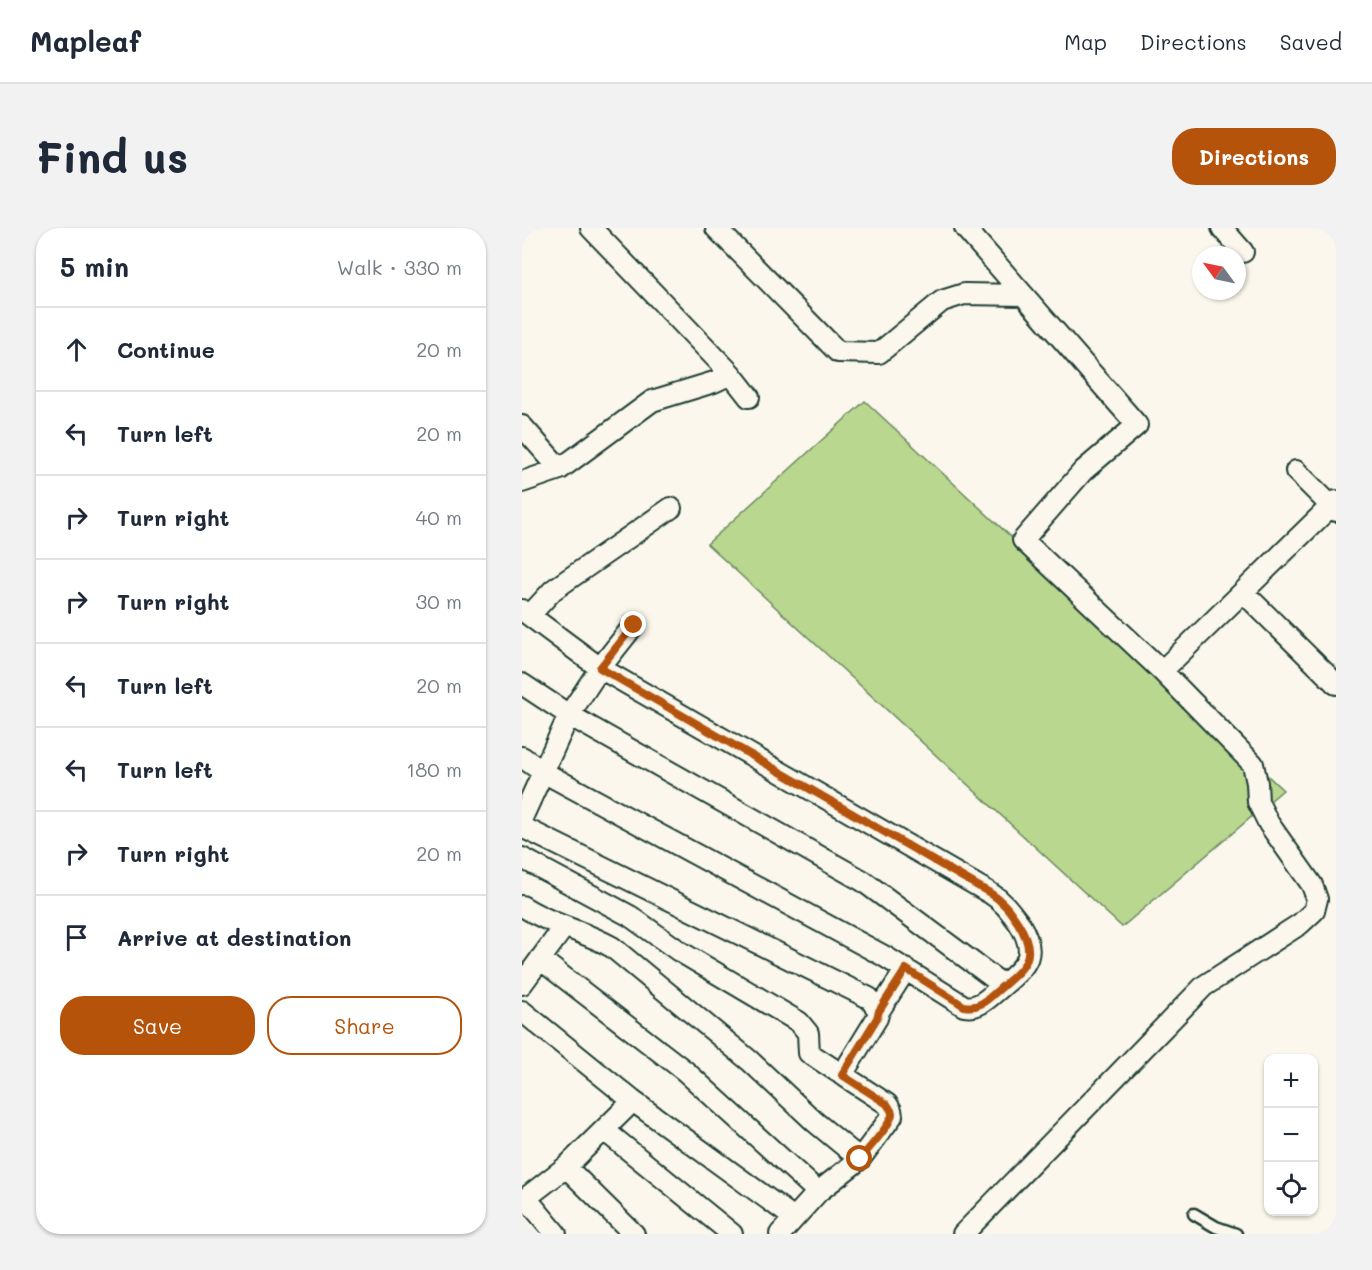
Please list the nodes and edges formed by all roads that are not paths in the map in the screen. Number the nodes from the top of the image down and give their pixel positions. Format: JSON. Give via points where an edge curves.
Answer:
{"nodes":[{"id":1,"x":591,"y":228,"type":"edge"},
{"id":2,"x":716,"y":228,"type":"edge"},
{"id":3,"x":965,"y":228,"type":"edge"},
{"id":4,"x":1222,"y":228,"type":"edge"},
{"id":5,"x":1238,"y":246,"type":"edge"},
{"id":6,"x":1023,"y":295,"type":"junction"},
{"id":7,"x":731,"y":374,"type":"junction"},
{"id":8,"x":749,"y":397,"type":"dead end"},
{"id":9,"x":522,"y":426,"type":"edge"},
{"id":10,"x":560,"y":469,"type":"junction"},
{"id":11,"x":1296,"y":471,"type":"dead end"},
{"id":12,"x":522,"y":482,"type":"edge"},
{"id":13,"x":1334,"y":506,"type":"edge"},
{"id":14,"x":671,"y":508,"type":"dead end"},
{"id":15,"x":1243,"y":592,"type":"junction"},
{"id":16,"x":526,"y":613,"type":"edge"},
{"id":17,"x":634,"y":625,"type":"dead end"},
{"id":18,"x":600,"y":668,"type":"junction"},
{"id":19,"x":1162,"y":671,"type":"junction"},
{"id":20,"x":522,"y":684,"type":"edge"},
{"id":21,"x":1336,"y":684,"type":"edge"},
{"id":22,"x":569,"y":715,"type":"junction"},
{"id":23,"x":522,"y":757,"type":"edge"},
{"id":24,"x":543,"y":772,"type":"junction"},
{"id":25,"x":522,"y":818,"type":"edge"},
{"id":26,"x":522,"y":827,"type":"edge"},
{"id":27,"x":522,"y":858,"type":"edge"},
{"id":28,"x":522,"y":906,"type":"edge"},
{"id":29,"x":564,"y":927,"type":"junction"},
{"id":30,"x":540,"y":959,"type":"junction"},
{"id":31,"x":906,"y":969,"type":"junction"},
{"id":32,"x":522,"y":984,"type":"edge"},
{"id":33,"x":1003,"y":985,"type":"junction"},
{"id":34,"x":522,"y":1011,"type":"edge"},
{"id":35,"x":879,"y":1011,"type":"junction"},
{"id":36,"x":842,"y":1075,"type":"junction"},
{"id":37,"x":633,"y":1101,"type":"junction"},
{"id":38,"x":604,"y":1130,"type":"junction"},
{"id":39,"x":860,"y":1159,"type":"junction"},
{"id":40,"x":567,"y":1167,"type":"junction"},
{"id":41,"x":818,"y":1192,"type":"junction"},
{"id":42,"x":524,"y":1199,"type":"edge"},
{"id":43,"x":1194,"y":1214,"type":"dead end"},
{"id":44,"x":794,"y":1218,"type":"junction"},
{"id":45,"x":556,"y":1234,"type":"edge"},
{"id":46,"x":634,"y":1234,"type":"edge"},
{"id":47,"x":732,"y":1234,"type":"edge"},
{"id":48,"x":780,"y":1234,"type":"edge"},
{"id":49,"x":963,"y":1234,"type":"edge"},
{"id":50,"x":1236,"y":1234,"type":"edge"}],
"edges":[{"from":1,"to":7,"type":"street"},
{"from":2,"to":6,"type":"street","via":[[838,352],[879,353],[942,301],[964,294]]},
{"from":3,"to":6,"type":"street"},
{"from":4,"to":5,"type":"street"},
{"from":6,"to":19,"type":"street","via":[[1137,425],[1083,471],[1023,540]]},
{"from":7,"to":8,"type":"street"},
{"from":7,"to":10,"type":"street","via":[[652,401]]},
{"from":9,"to":10,"type":"street"},
{"from":10,"to":12,"type":"street"},
{"from":11,"to":13,"type":"street"},
{"from":13,"to":15,"type":"street"},
{"from":14,"to":16,"type":"street"},
{"from":15,"to":19,"type":"street"},
{"from":15,"to":21,"type":"street"},
{"from":16,"to":18,"type":"street"},
{"from":17,"to":18,"type":"street"},
{"from":18,"to":22,"type":"street"},
{"from":18,"to":33,"type":"street","via":[[1000,899],[1015,917],[1029,945],[1025,965]]},
{"from":19,"to":49,"type":"street","via":[[1253,764],[1258,802],[1312,885],[1317,899],[1314,911],[1204,987]]},
{"from":20,"to":22,"type":"street"},
{"from":22,"to":24,"type":"street"},
{"from":22,"to":33,"type":"street","via":[[863,881]]},
{"from":23,"to":24,"type":"street"},
{"from":24,"to":25,"type":"street"},
{"from":24,"to":31,"type":"street"},
{"from":26,"to":35,"type":"street","via":[[869,998]]},
{"from":27,"to":36,"type":"street","via":[[630,916],[679,951],[800,1022],[808,1033],[809,1053]]},
{"from":28,"to":29,"type":"street"},
{"from":29,"to":30,"type":"street"},
{"from":29,"to":39,"type":"street","via":[[612,947],[750,1061]]},
{"from":30,"to":32,"type":"street"},
{"from":30,"to":41,"type":"street","via":[[685,1071]]},
{"from":31,"to":33,"type":"street","via":[[971,1008],[982,1004]]},
{"from":31,"to":35,"type":"street"},
{"from":34,"to":37,"type":"street"},
{"from":35,"to":36,"type":"street"},
{"from":36,"to":39,"type":"street","via":[[891,1110],[889,1123]]},
{"from":37,"to":38,"type":"street"},
{"from":37,"to":44,"type":"street"},
{"from":38,"to":40,"type":"street"},
{"from":38,"to":47,"type":"street"},
{"from":39,"to":41,"type":"street"},
{"from":40,"to":42,"type":"street"},
{"from":40,"to":46,"type":"street"},
{"from":41,"to":44,"type":"street"},
{"from":42,"to":45,"type":"street"},
{"from":43,"to":50,"type":"lane"},
{"from":44,"to":48,"type":"street"}]}
